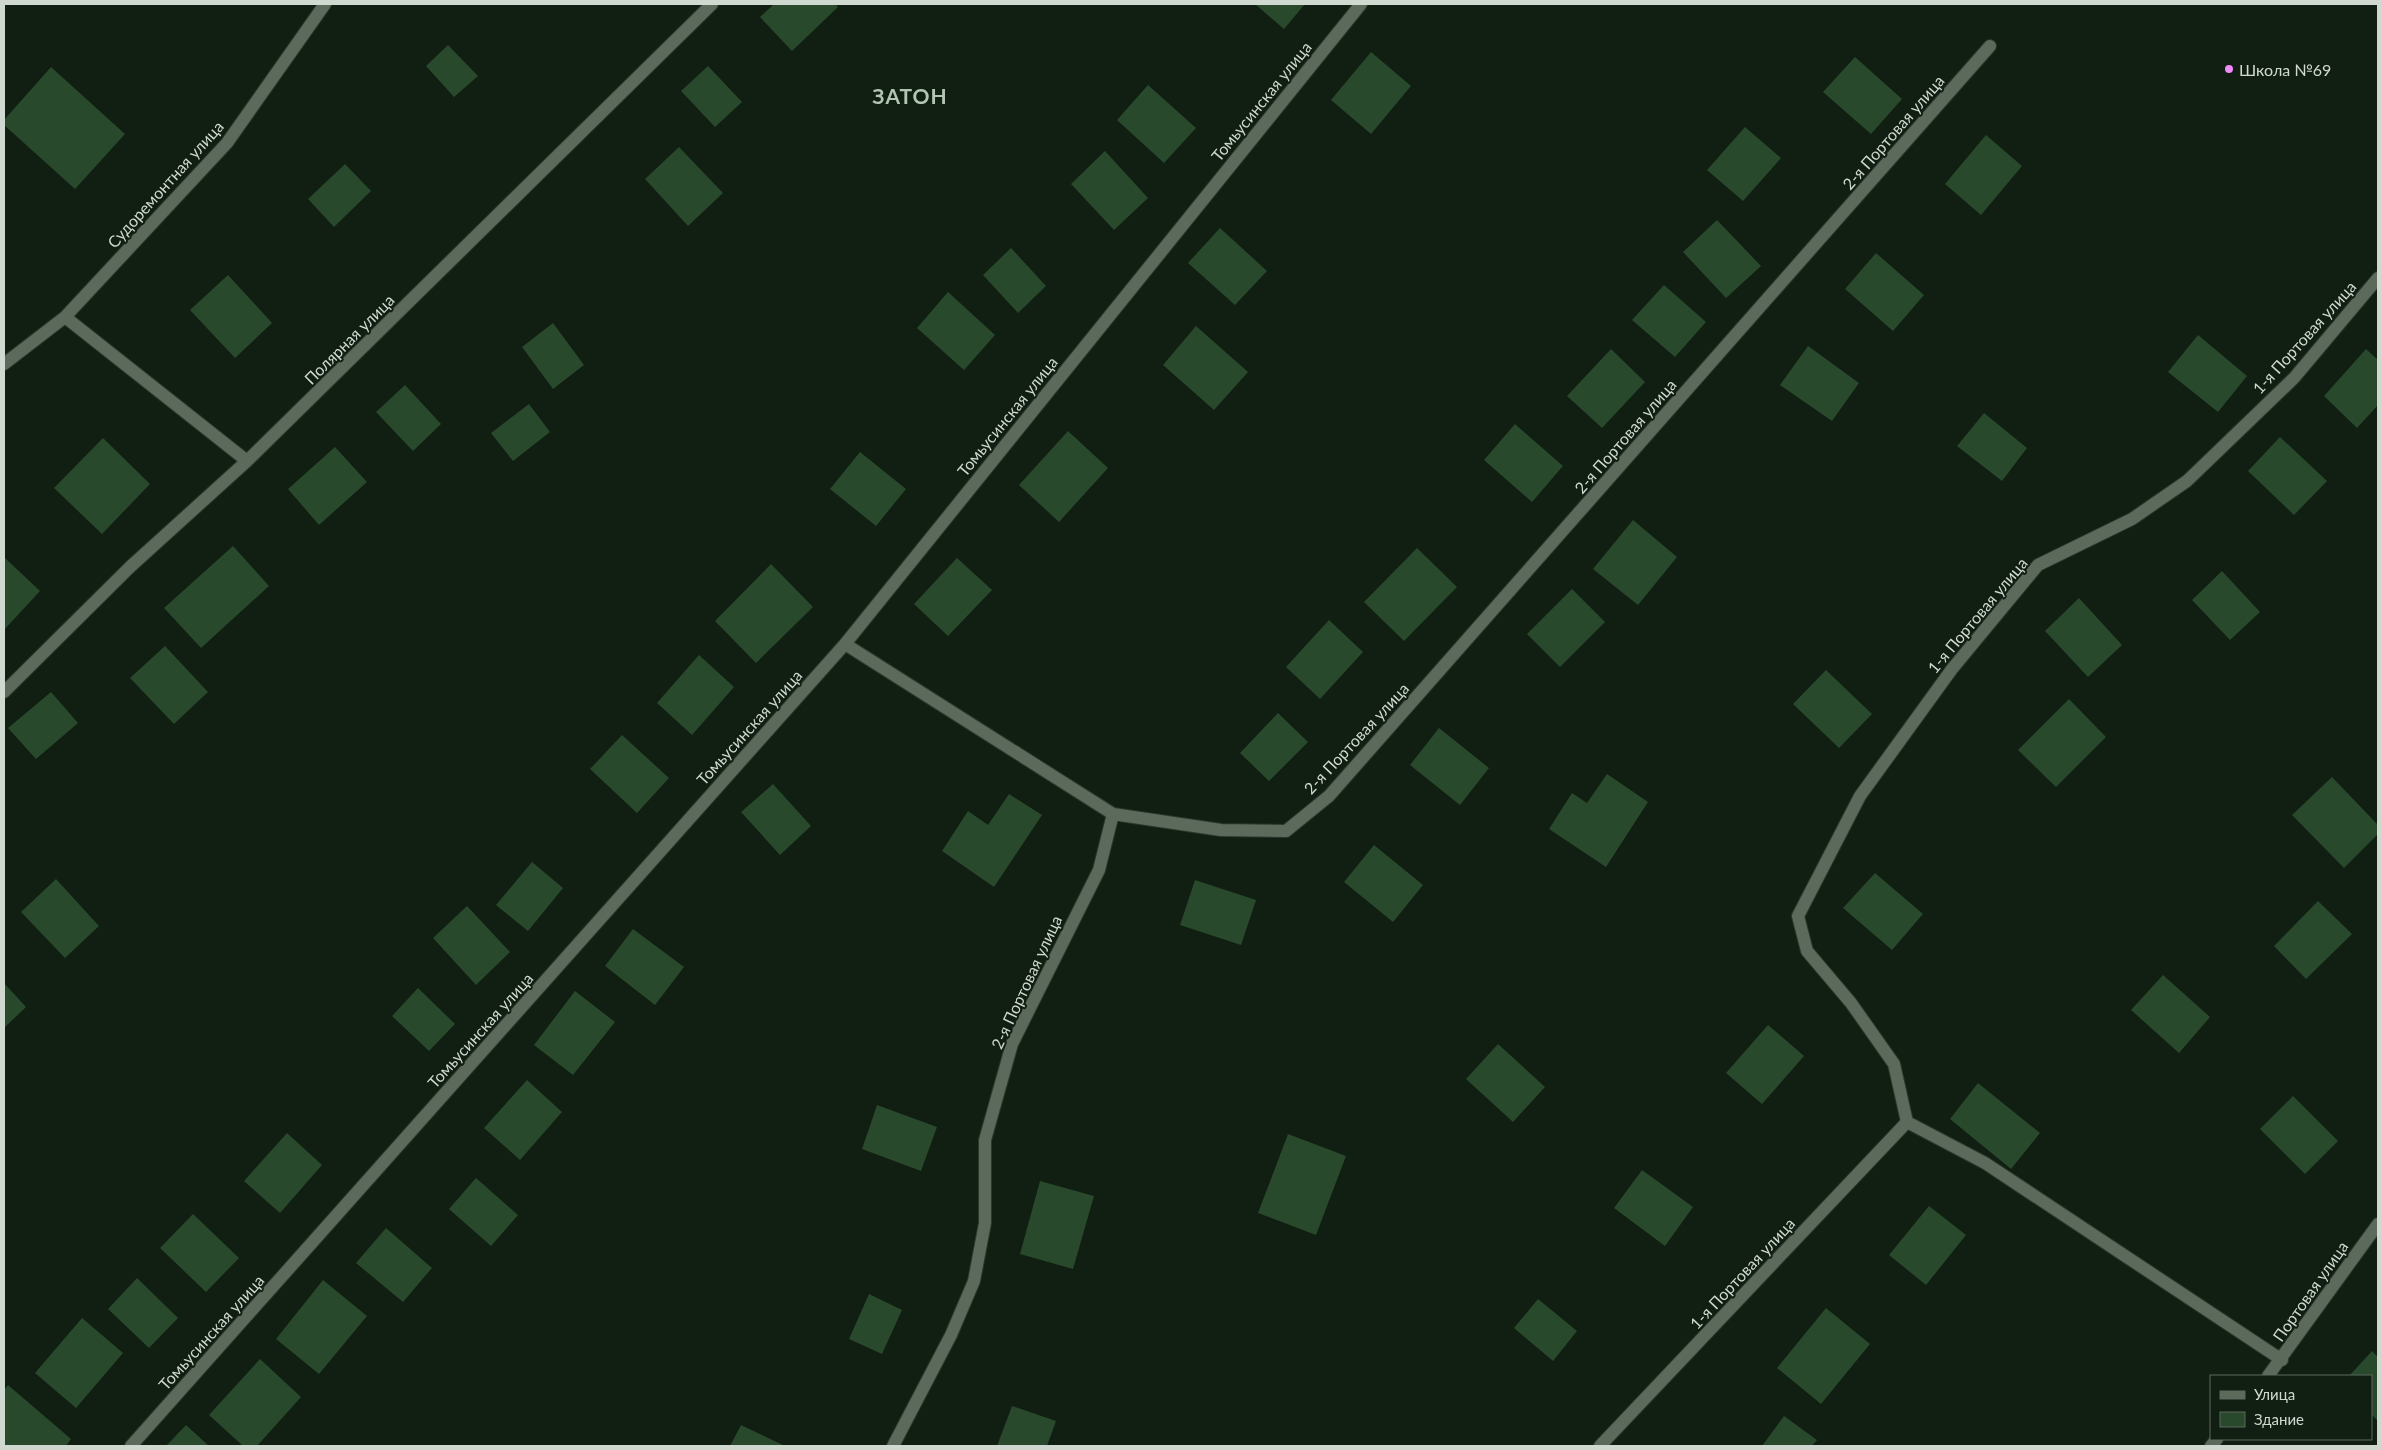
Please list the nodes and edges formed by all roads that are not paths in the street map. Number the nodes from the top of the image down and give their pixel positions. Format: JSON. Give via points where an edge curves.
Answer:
{"nodes":[{"id":1,"x":325,"y":4,"type":"edge"},
{"id":2,"x":712,"y":4,"type":"edge"},
{"id":3,"x":1360,"y":4,"type":"edge"},
{"id":4,"x":1990,"y":46,"type":"dead end"},
{"id":5,"x":2378,"y":278,"type":"edge"},
{"id":6,"x":65,"y":317,"type":"junction"},
{"id":7,"x":4,"y":364,"type":"edge"},
{"id":8,"x":247,"y":461,"type":"junction"},
{"id":9,"x":845,"y":644,"type":"junction"},
{"id":10,"x":4,"y":692,"type":"edge"},
{"id":11,"x":1113,"y":814,"type":"junction"},
{"id":12,"x":1907,"y":1122,"type":"junction"},
{"id":13,"x":2378,"y":1224,"type":"edge"},
{"id":14,"x":2282,"y":1360,"type":"junction"},
{"id":15,"x":2269,"y":1375,"type":"edge"},
{"id":16,"x":131,"y":1446,"type":"edge"},
{"id":17,"x":893,"y":1446,"type":"edge"},
{"id":18,"x":1600,"y":1446,"type":"edge"}],
"edges":[{"from":1,"to":6,"type":"street","name":"Судоремонтная улица","via":[[227,143]]},
{"from":2,"to":8,"type":"street","name":"Полярная улица"},
{"from":3,"to":9,"type":"street","name":"Томьусинская улица"},
{"from":4,"to":11,"type":"street","name":"2-я Портовая улица","via":[[1329,796],[1286,831],[1221,830]]},
{"from":5,"to":12,"type":"street","name":"1-я Портовая улица","via":[[2294,378],[2187,482],[2132,519],[2038,565],[1952,669],[1860,796],[1798,916],[1808,951],[1851,1003],[1894,1064]]},
{"from":6,"to":7,"type":"street","name":"Судоремонтная улица"},
{"from":6,"to":8,"type":"street"},
{"from":8,"to":10,"type":"street","name":"Полярная улица","via":[[130,567]]},
{"from":9,"to":11,"type":"street"},
{"from":9,"to":16,"type":"street","name":"Томьусинская улица"},
{"from":11,"to":17,"type":"street","name":"2-я Портовая улица","via":[[1098,870],[1012,1044],[985,1140],[985,1224],[974,1282],[951,1335]]},
{"from":12,"to":14,"type":"street","via":[[1985,1163]]},
{"from":12,"to":18,"type":"street","name":"1-я Портовая улица"},
{"from":13,"to":14,"type":"street","name":"Портовая улица"},
{"from":14,"to":15,"type":"street","name":"Портовая улица"}]}
